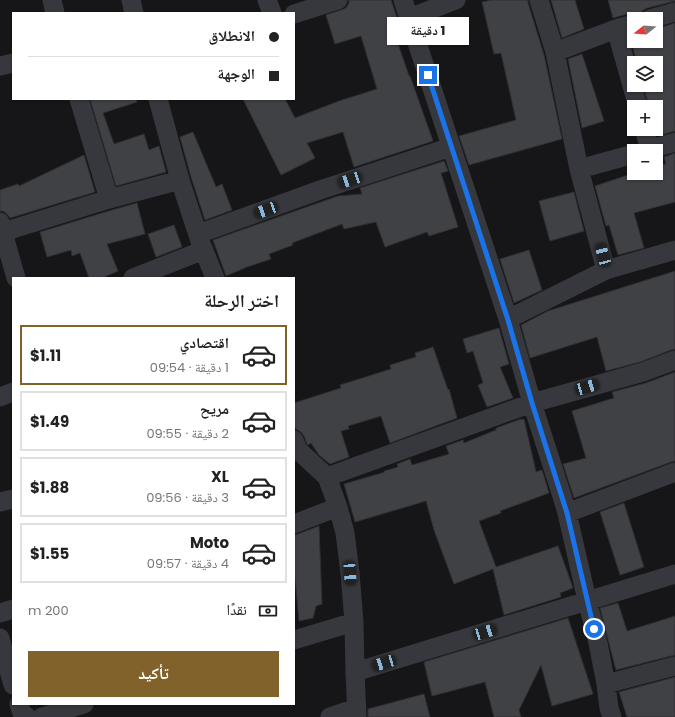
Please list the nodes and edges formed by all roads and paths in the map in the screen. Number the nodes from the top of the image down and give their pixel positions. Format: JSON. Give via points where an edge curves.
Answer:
{"nodes":[{"id":1,"x":52,"y":0,"type":"edge"},
{"id":2,"x":131,"y":0,"type":"edge"},
{"id":3,"x":268,"y":0,"type":"edge"},
{"id":4,"x":338,"y":0,"type":"edge"},
{"id":5,"x":403,"y":0,"type":"edge"},
{"id":6,"x":456,"y":0,"type":"edge"},
{"id":7,"x":539,"y":0,"type":"edge"},
{"id":8,"x":55,"y":12,"type":"edge"},
{"id":9,"x":134,"y":12,"type":"edge"},
{"id":10,"x":272,"y":12,"type":"edge"},
{"id":11,"x":675,"y":12,"type":"edge"},
{"id":12,"x":295,"y":14,"type":"edge"},
{"id":13,"x":663,"y":15,"type":"edge"},
{"id":14,"x":409,"y":18,"type":"junction"},
{"id":15,"x":627,"y":26,"type":"edge"},
{"id":16,"x":616,"y":29,"type":"junction"},
{"id":17,"x":555,"y":52,"type":"junction"},
{"id":18,"x":12,"y":63,"type":"edge"},
{"id":19,"x":0,"y":66,"type":"edge"},
{"id":20,"x":79,"y":100,"type":"edge"},
{"id":21,"x":158,"y":100,"type":"edge"},
{"id":22,"x":636,"y":100,"type":"edge"},
{"id":23,"x":675,"y":142,"type":"edge"},
{"id":24,"x":663,"y":145,"type":"edge"},
{"id":25,"x":451,"y":147,"type":"junction"},
{"id":26,"x":627,"y":156,"type":"edge"},
{"id":27,"x":580,"y":169,"type":"junction"},
{"id":28,"x":180,"y":180,"type":"junction"},
{"id":29,"x":109,"y":199,"type":"junction"},
{"id":30,"x":1,"y":229,"type":"edge"},
{"id":31,"x":201,"y":242,"type":"junction"},
{"id":32,"x":675,"y":250,"type":"edge"},
{"id":33,"x":606,"y":270,"type":"junction"},
{"id":34,"x":16,"y":277,"type":"edge"},
{"id":35,"x":135,"y":277,"type":"edge"},
{"id":36,"x":215,"y":277,"type":"edge"},
{"id":37,"x":508,"y":320,"type":"junction"},
{"id":38,"x":675,"y":360,"type":"edge"},
{"id":39,"x":12,"y":392,"type":"edge"},
{"id":40,"x":0,"y":397,"type":"edge"},
{"id":41,"x":532,"y":403,"type":"junction"},
{"id":42,"x":295,"y":442,"type":"edge"},
{"id":43,"x":675,"y":472,"type":"edge"},
{"id":44,"x":327,"y":476,"type":"junction"},
{"id":45,"x":12,"y":498,"type":"edge"},
{"id":46,"x":0,"y":502,"type":"edge"},
{"id":47,"x":338,"y":507,"type":"junction"},
{"id":48,"x":567,"y":513,"type":"junction"},
{"id":49,"x":295,"y":524,"type":"edge"},
{"id":50,"x":675,"y":574,"type":"edge"},
{"id":51,"x":587,"y":600,"type":"junction"},
{"id":52,"x":12,"y":609,"type":"edge"},
{"id":53,"x":0,"y":613,"type":"edge"},
{"id":54,"x":354,"y":622,"type":"junction"},
{"id":55,"x":0,"y":638,"type":"edge"},
{"id":56,"x":295,"y":640,"type":"edge"},
{"id":57,"x":675,"y":666,"type":"edge"},
{"id":58,"x":355,"y":672,"type":"junction"},
{"id":59,"x":12,"y":681,"type":"edge"},
{"id":60,"x":606,"y":684,"type":"junction"},
{"id":61,"x":19,"y":705,"type":"edge"},
{"id":62,"x":81,"y":705,"type":"edge"},
{"id":63,"x":357,"y":712,"type":"edge"},
{"id":64,"x":27,"y":717,"type":"edge"},
{"id":65,"x":42,"y":717,"type":"edge"},
{"id":66,"x":330,"y":717,"type":"edge"},
{"id":67,"x":612,"y":717,"type":"edge"}],
"edges":[{"from":1,"to":8,"type":"street"},
{"from":2,"to":9,"type":"street"},
{"from":3,"to":10,"type":"street"},
{"from":4,"to":12,"type":"street"},
{"from":5,"to":14,"type":"street"},
{"from":6,"to":14,"type":"street"},
{"from":7,"to":17,"type":"street"},
{"from":11,"to":13,"type":"street"},
{"from":14,"to":25,"type":"street"},
{"from":15,"to":16,"type":"street"},
{"from":16,"to":17,"type":"street"},
{"from":16,"to":22,"type":"street"},
{"from":17,"to":27,"type":"street"},
{"from":18,"to":19,"type":"street"},
{"from":20,"to":29,"type":"street"},
{"from":21,"to":28,"type":"street"},
{"from":23,"to":24,"type":"street"},
{"from":25,"to":31,"type":"street","via":[[320,190]]},
{"from":25,"to":37,"type":"street"},
{"from":26,"to":27,"type":"street"},
{"from":27,"to":33,"type":"street"},
{"from":28,"to":29,"type":"street"},
{"from":28,"to":31,"type":"street"},
{"from":29,"to":30,"type":"street"},
{"from":30,"to":34,"type":"street"},
{"from":31,"to":35,"type":"street"},
{"from":31,"to":36,"type":"street"},
{"from":32,"to":33,"type":"street"},
{"from":33,"to":37,"type":"street"},
{"from":37,"to":41,"type":"street"},
{"from":38,"to":41,"type":"street"},
{"from":39,"to":40,"type":"street"},
{"from":41,"to":44,"type":"street"},
{"from":41,"to":48,"type":"street"},
{"from":42,"to":44,"type":"street","via":[[298,450]]},
{"from":43,"to":48,"type":"street"},
{"from":44,"to":47,"type":"street"},
{"from":45,"to":46,"type":"street"},
{"from":47,"to":49,"type":"street"},
{"from":47,"to":54,"type":"street","via":[[345,534]]},
{"from":48,"to":51,"type":"street"},
{"from":50,"to":51,"type":"street"},
{"from":51,"to":58,"type":"street"},
{"from":51,"to":60,"type":"street"},
{"from":52,"to":53,"type":"street"},
{"from":54,"to":56,"type":"street"},
{"from":54,"to":58,"type":"street"},
{"from":55,"to":59,"type":"street"},
{"from":57,"to":60,"type":"street"},
{"from":58,"to":63,"type":"street"},
{"from":60,"to":67,"type":"street"},
{"from":61,"to":64,"type":"street","via":[[22,713]]},
{"from":62,"to":65,"type":"street"},
{"from":63,"to":66,"type":"street"}]}
